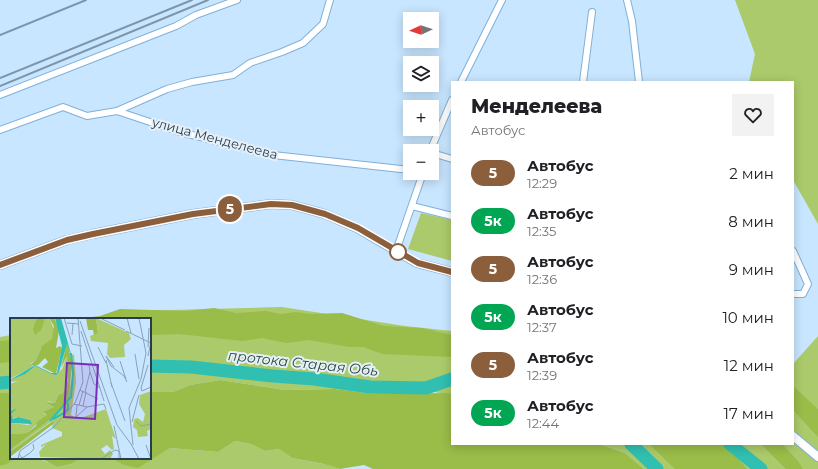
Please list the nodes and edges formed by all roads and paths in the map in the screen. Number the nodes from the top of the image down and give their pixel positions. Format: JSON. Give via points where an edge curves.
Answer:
{"nodes":[{"id":1,"x":237,"y":0,"type":"edge"},
{"id":2,"x":330,"y":0,"type":"edge"},
{"id":3,"x":502,"y":0,"type":"edge"},
{"id":4,"x":628,"y":0,"type":"edge"},
{"id":5,"x":592,"y":12,"type":"dead end"},
{"id":6,"x":462,"y":81,"type":"edge"},
{"id":7,"x":583,"y":81,"type":"edge"},
{"id":8,"x":639,"y":81,"type":"edge"},
{"id":9,"x":0,"y":95,"type":"edge"},
{"id":10,"x":117,"y":111,"type":"junction"},
{"id":11,"x":449,"y":112,"type":"edge"},
{"id":12,"x":0,"y":130,"type":"edge"},
{"id":13,"x":435,"y":144,"type":"edge"},
{"id":14,"x":439,"y":155,"type":"edge"},
{"id":15,"x":451,"y":159,"type":"edge"},
{"id":16,"x":403,"y":169,"type":"edge"},
{"id":17,"x":421,"y":180,"type":"edge"},
{"id":18,"x":412,"y":206,"type":"junction"},
{"id":19,"x":451,"y":216,"type":"edge"},
{"id":20,"x":396,"y":251,"type":"junction"},
{"id":21,"x":794,"y":254,"type":"edge"},
{"id":22,"x":0,"y":266,"type":"edge"},
{"id":23,"x":451,"y":272,"type":"edge"},
{"id":24,"x":794,"y":294,"type":"edge"},
{"id":25,"x":794,"y":437,"type":"edge"},
{"id":26,"x":818,"y":457,"type":"edge"}],
"edges":[{"from":1,"to":9,"type":"street"},
{"from":2,"to":10,"type":"street","name":"улица Менделеева","via":[[323,24],[303,43],[250,63],[233,75],[167,89]]},
{"from":3,"to":6,"type":"street"},
{"from":4,"to":8,"type":"street"},
{"from":5,"to":7,"type":"street"},
{"from":10,"to":12,"type":"street","name":"улица Менделеева","via":[[87,116],[63,107]]},
{"from":10,"to":16,"type":"street","name":"улица Менделеева","via":[[180,132],[273,155]]},
{"from":11,"to":13,"type":"street"},
{"from":14,"to":15,"type":"street"},
{"from":17,"to":18,"type":"street"},
{"from":18,"to":19,"type":"street"},
{"from":18,"to":20,"type":"street"},
{"from":20,"to":22,"type":"street","via":[[358,228],[325,214],[292,205],[271,204],[193,214],[93,234],[67,240]]},
{"from":20,"to":23,"type":"street","via":[[418,263]]},
{"from":21,"to":24,"type":"street","via":[[808,284],[803,294]]},
{"from":25,"to":26,"type":"street"}]}
